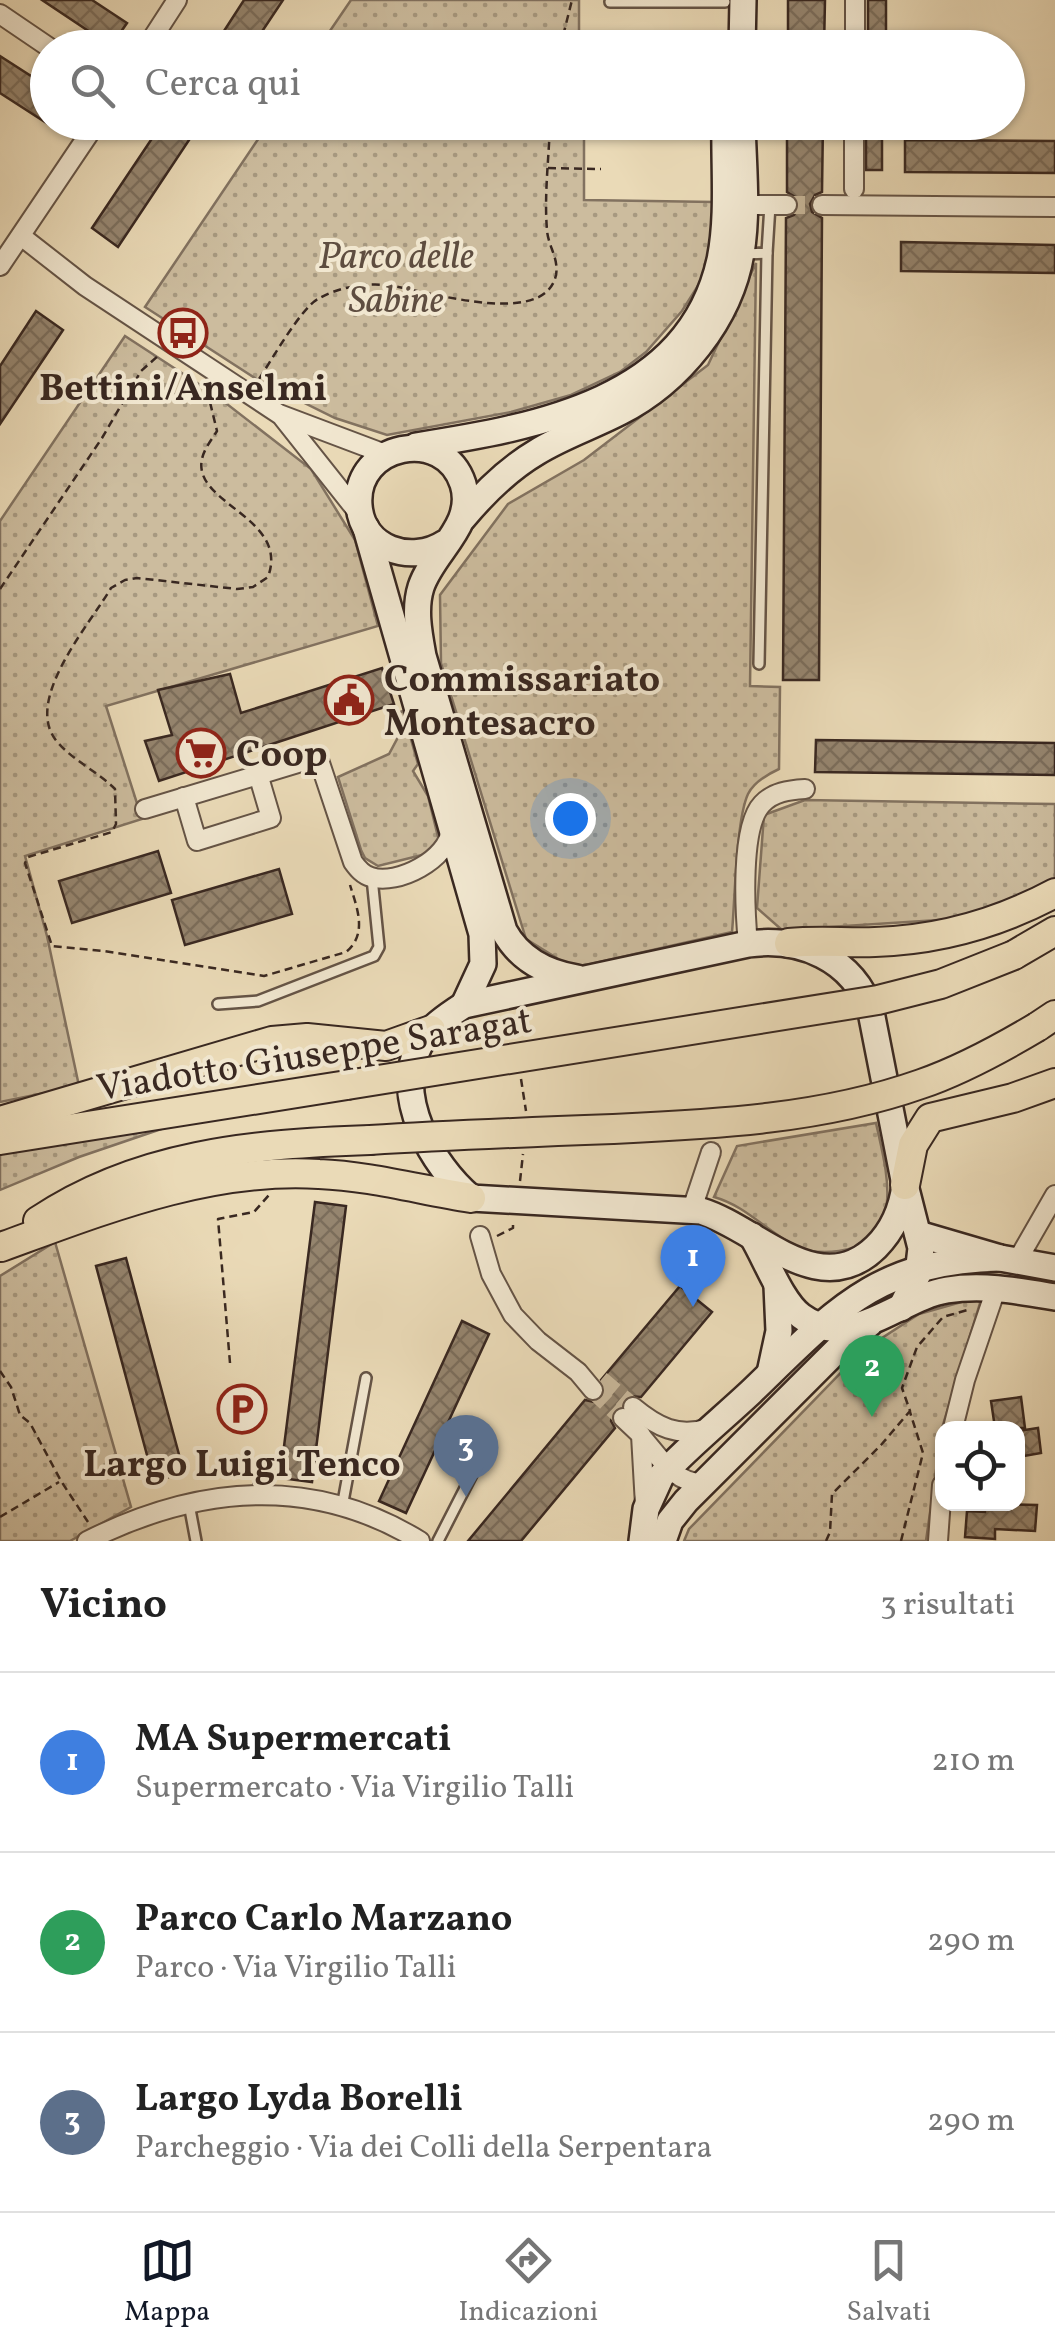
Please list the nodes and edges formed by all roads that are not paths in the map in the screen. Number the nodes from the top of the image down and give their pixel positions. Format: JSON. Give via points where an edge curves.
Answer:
{"nodes":[{"id":1,"x":178,"y":0,"type":"edge"},
{"id":2,"x":855,"y":0,"type":"edge"},
{"id":3,"x":731,"y":1,"type":"edge"},
{"id":4,"x":610,"y":2,"type":"edge"},
{"id":5,"x":0,"y":14,"type":"edge"},
{"id":6,"x":158,"y":30,"type":"edge"},
{"id":7,"x":727,"y":30,"type":"edge"},
{"id":8,"x":738,"y":30,"type":"edge"},
{"id":9,"x":854,"y":30,"type":"edge"},
{"id":10,"x":30,"y":34,"type":"edge"},
{"id":11,"x":85,"y":140,"type":"edge"},
{"id":12,"x":726,"y":140,"type":"edge"},
{"id":13,"x":740,"y":140,"type":"edge"},
{"id":14,"x":854,"y":140,"type":"edge"},
{"id":15,"x":854,"y":189,"type":"dead end"},
{"id":16,"x":734,"y":205,"type":"junction"},
{"id":17,"x":778,"y":205,"type":"joint"},
{"id":18,"x":822,"y":205,"type":"tunnel mouth"},
{"id":19,"x":1055,"y":206,"type":"edge"},
{"id":20,"x":21,"y":236,"type":"junction"},
{"id":21,"x":768,"y":253,"type":"junction"},
{"id":22,"x":741,"y":254,"type":"junction"},
{"id":23,"x":0,"y":266,"type":"edge"},
{"id":24,"x":279,"y":414,"type":"junction"},
{"id":25,"x":412,"y":447,"type":"junction"},
{"id":26,"x":386,"y":454,"type":"junction"},
{"id":27,"x":462,"y":518,"type":"junction"},
{"id":28,"x":364,"y":522,"type":"junction"},
{"id":29,"x":445,"y":542,"type":"junction"},
{"id":30,"x":759,"y":664,"type":"dead end"},
{"id":31,"x":258,"y":774,"type":"junction"},
{"id":32,"x":805,"y":788,"type":"dead end"},
{"id":33,"x":184,"y":797,"type":"junction"},
{"id":34,"x":145,"y":809,"type":"dead end"},
{"id":35,"x":451,"y":828,"type":"junction"},
{"id":36,"x":418,"y":868,"type":"junction"},
{"id":37,"x":466,"y":877,"type":"junction"},
{"id":38,"x":372,"y":878,"type":"junction"},
{"id":39,"x":1055,"y":893,"type":"edge"},
{"id":40,"x":1055,"y":932,"type":"edge"},
{"id":41,"x":789,"y":943,"type":"junction"},
{"id":42,"x":748,"y":944,"type":"junction"},
{"id":43,"x":581,"y":978,"type":"junction"},
{"id":44,"x":218,"y":1004,"type":"dead end"},
{"id":45,"x":464,"y":1004,"type":"junction"},
{"id":46,"x":1046,"y":1021,"type":"edge"},
{"id":47,"x":431,"y":1030,"type":"junction"},
{"id":48,"x":1055,"y":1083,"type":"edge"},
{"id":49,"x":0,"y":1121,"type":"edge"},
{"id":50,"x":0,"y":1140,"type":"edge"},
{"id":51,"x":711,"y":1152,"type":"dead end"},
{"id":52,"x":905,"y":1186,"type":"junction"},
{"id":53,"x":1055,"y":1196,"type":"edge"},
{"id":54,"x":470,"y":1198,"type":"junction"},
{"id":55,"x":692,"y":1209,"type":"junction"},
{"id":56,"x":918,"y":1234,"type":"junction"},
{"id":57,"x":480,"y":1236,"type":"road end"},
{"id":58,"x":752,"y":1236,"type":"junction"},
{"id":59,"x":0,"y":1248,"type":"edge"},
{"id":60,"x":1009,"y":1260,"type":"junction"},
{"id":61,"x":920,"y":1267,"type":"junction"},
{"id":62,"x":1055,"y":1268,"type":"edge"},
{"id":63,"x":774,"y":1276,"type":"junction"},
{"id":64,"x":988,"y":1296,"type":"junction"},
{"id":65,"x":1055,"y":1298,"type":"edge"},
{"id":66,"x":900,"y":1308,"type":"junction"},
{"id":67,"x":870,"y":1324,"type":"junction"},
{"id":68,"x":820,"y":1325,"type":"junction"},
{"id":69,"x":770,"y":1373,"type":"junction"},
{"id":70,"x":366,"y":1378,"type":"dead end"},
{"id":71,"x":597,"y":1386,"type":"tunnel mouth"},
{"id":72,"x":955,"y":1421,"type":"edge"},
{"id":73,"x":718,"y":1423,"type":"junction"},
{"id":74,"x":641,"y":1435,"type":"junction"},
{"id":75,"x":481,"y":1457,"type":"dead end"},
{"id":76,"x":260,"y":1468,"type":"dead end"},
{"id":77,"x":669,"y":1468,"type":"junction"},
{"id":78,"x":704,"y":1483,"type":"junction"},
{"id":79,"x":259,"y":1494,"type":"junction"},
{"id":80,"x":189,"y":1501,"type":"junction"},
{"id":81,"x":342,"y":1508,"type":"junction"},
{"id":82,"x":646,"y":1509,"type":"junction"},
{"id":83,"x":940,"y":1511,"type":"edge"},
{"id":84,"x":92,"y":1539,"type":"edge"},
{"id":85,"x":196,"y":1541,"type":"edge"},
{"id":86,"x":420,"y":1541,"type":"edge"},
{"id":87,"x":438,"y":1541,"type":"edge"},
{"id":88,"x":642,"y":1541,"type":"edge"},
{"id":89,"x":662,"y":1541,"type":"edge"},
{"id":90,"x":938,"y":1541,"type":"edge"}],
"edges":[{"from":1,"to":6,"type":"street"},
{"from":2,"to":9,"type":"street"},
{"from":3,"to":4,"type":"lane"},
{"from":3,"to":7,"type":"street"},
{"from":3,"to":8,"type":"street"},
{"from":5,"to":10,"type":"street"},
{"from":11,"to":20,"type":"street"},
{"from":12,"to":16,"type":"street"},
{"from":13,"to":16,"type":"street"},
{"from":14,"to":15,"type":"street"},
{"from":16,"to":17,"type":"street"},
{"from":16,"to":22,"type":"street"},
{"from":16,"to":25,"type":"street","via":[[710,292],[677,343],[641,379],[576,410]]},
{"from":17,"to":21,"type":"lane"},
{"from":18,"to":19,"type":"street"},
{"from":20,"to":23,"type":"street"},
{"from":20,"to":24,"type":"street"},
{"from":21,"to":22,"type":"lane"},
{"from":21,"to":30,"type":"lane"},
{"from":22,"to":27,"type":"street","via":[[714,321],[673,376],[627,408],[535,453]]},
{"from":24,"to":26,"type":"street"},
{"from":24,"to":28,"type":"street"},
{"from":25,"to":26,"type":"street"},
{"from":25,"to":27,"type":"street","via":[[452,466],[466,497]]},
{"from":26,"to":28,"type":"street","via":[[362,482]]},
{"from":27,"to":29,"type":"street"},
{"from":28,"to":29,"type":"street","via":[[382,545],[403,554],[425,553]]},
{"from":28,"to":35,"type":"street"},
{"from":29,"to":43,"type":"street","via":[[419,592],[419,638],[498,913],[512,945],[526,958]]},
{"from":31,"to":33,"type":"street"},
{"from":31,"to":33,"type":"street","via":[[271,818],[197,841]]},
{"from":31,"to":38,"type":"street","via":[[318,757],[353,862]]},
{"from":32,"to":42,"type":"street","via":[[776,794],[755,813],[744,887]]},
{"from":33,"to":34,"type":"street"},
{"from":35,"to":36,"type":"street","via":[[444,852]]},
{"from":35,"to":37,"type":"street"},
{"from":36,"to":37,"type":"street"},
{"from":36,"to":38,"type":"street"},
{"from":37,"to":45,"type":"street","via":[[484,949],[480,976]]},
{"from":38,"to":44,"type":"lane","via":[[379,948],[374,956],[258,1002]]},
{"from":39,"to":41,"type":"main road","via":[[997,920],[939,936]]},
{"from":40,"to":50,"type":"main road","name":"Viadotto Giuseppe Saragat","bridge":true,"via":[[954,980],[886,998]]},
{"from":41,"to":42,"type":"street"},
{"from":41,"to":52,"type":"street","via":[[834,962],[866,997]]},
{"from":42,"to":43,"type":"street"},
{"from":43,"to":45,"type":"street"},
{"from":45,"to":47,"type":"street"},
{"from":46,"to":59,"type":"main road","bridge":true,"via":[[964,1067],[871,1100],[766,1119],[254,1146],[166,1162],[80,1196]]},
{"from":47,"to":49,"type":"main road","via":[[386,1046],[278,1039]]},
{"from":47,"to":54,"type":"street","via":[[413,1065],[416,1110],[433,1156]]},
{"from":48,"to":52,"type":"main road","via":[[930,1118],[913,1144]]},
{"from":51,"to":55,"type":"street"},
{"from":52,"to":56,"type":"street"},
{"from":52,"to":58,"type":"street","via":[[888,1232],[850,1263],[809,1266]]},
{"from":53,"to":60,"type":"street"},
{"from":54,"to":55,"type":"street","via":[[510,1211]]},
{"from":54,"to":59,"type":"main road","via":[[330,1174],[246,1176],[171,1190]]},
{"from":55,"to":58,"type":"street"},
{"from":56,"to":60,"type":"street"},
{"from":56,"to":61,"type":"street"},
{"from":57,"to":71,"type":"street","via":[[513,1315]]},
{"from":58,"to":63,"type":"street"},
{"from":60,"to":61,"type":"street"},
{"from":60,"to":62,"type":"street"},
{"from":61,"to":66,"type":"street"},
{"from":61,"to":68,"type":"street","via":[[869,1288]]},
{"from":63,"to":68,"type":"street","via":[[794,1311]]},
{"from":63,"to":69,"type":"street","via":[[780,1320]]},
{"from":64,"to":65,"type":"street"},
{"from":64,"to":66,"type":"street","via":[[948,1290]]},
{"from":64,"to":72,"type":"street"},
{"from":66,"to":67,"type":"street"},
{"from":67,"to":68,"type":"street"},
{"from":67,"to":78,"type":"street"},
{"from":68,"to":69,"type":"street"},
{"from":69,"to":73,"type":"street"},
{"from":70,"to":81,"type":"lane"},
{"from":73,"to":74,"type":"street","via":[[674,1432],[628,1412]]},
{"from":73,"to":77,"type":"street"},
{"from":74,"to":77,"type":"street"},
{"from":74,"to":82,"type":"street"},
{"from":75,"to":87,"type":"lane"},
{"from":76,"to":79,"type":"lane"},
{"from":77,"to":78,"type":"street","via":[[689,1483]]},
{"from":77,"to":82,"type":"street"},
{"from":78,"to":89,"type":"street"},
{"from":79,"to":80,"type":"street"},
{"from":79,"to":81,"type":"street"},
{"from":80,"to":84,"type":"street"},
{"from":80,"to":85,"type":"lane"},
{"from":81,"to":86,"type":"street"},
{"from":82,"to":88,"type":"street"},
{"from":83,"to":90,"type":"street"}]}
